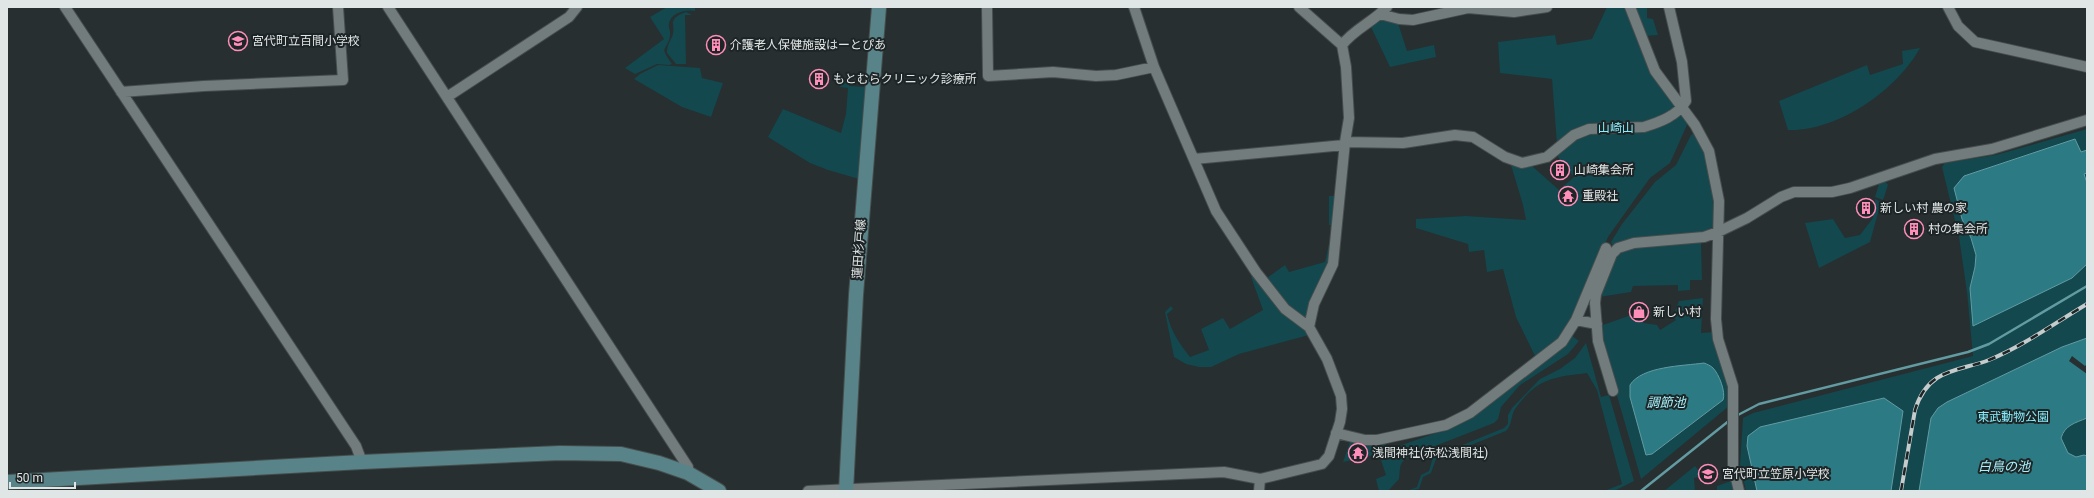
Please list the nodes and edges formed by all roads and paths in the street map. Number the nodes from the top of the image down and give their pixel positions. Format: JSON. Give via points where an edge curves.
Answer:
{"nodes":[{"id":1,"x":65,"y":7,"type":"edge"},
{"id":2,"x":338,"y":7,"type":"edge"},
{"id":3,"x":388,"y":7,"type":"edge"},
{"id":4,"x":577,"y":7,"type":"edge"},
{"id":5,"x":879,"y":7,"type":"edge"},
{"id":6,"x":986,"y":7,"type":"edge"},
{"id":7,"x":1134,"y":7,"type":"edge"},
{"id":8,"x":1299,"y":7,"type":"edge"},
{"id":9,"x":1547,"y":7,"type":"edge"},
{"id":10,"x":1630,"y":7,"type":"edge"},
{"id":11,"x":1669,"y":7,"type":"edge"},
{"id":12,"x":1948,"y":7,"type":"edge"},
{"id":13,"x":1384,"y":10,"type":"edge"},
{"id":14,"x":1342,"y":45,"type":"junction"},
{"id":15,"x":1154,"y":67,"type":"junction"},
{"id":16,"x":2087,"y":67,"type":"edge"},
{"id":17,"x":121,"y":92,"type":"junction"},
{"id":18,"x":448,"y":97,"type":"junction"},
{"id":19,"x":1682,"y":108,"type":"junction"},
{"id":20,"x":2087,"y":120,"type":"edge"},
{"id":21,"x":1345,"y":144,"type":"junction"},
{"id":22,"x":1194,"y":159,"type":"junction"},
{"id":23,"x":1718,"y":232,"type":"junction"},
{"id":24,"x":1606,"y":248,"type":"dead end"},
{"id":25,"x":1576,"y":320,"type":"junction"},
{"id":26,"x":1597,"y":324,"type":"junction"},
{"id":27,"x":1309,"y":327,"type":"junction"},
{"id":28,"x":1613,"y":391,"type":"dead end"},
{"id":29,"x":1336,"y":433,"type":"junction"},
{"id":30,"x":362,"y":462,"type":"junction"},
{"id":31,"x":688,"y":473,"type":"junction"},
{"id":32,"x":1260,"y":479,"type":"junction"},
{"id":33,"x":7,"y":482,"type":"edge"},
{"id":34,"x":31,"y":486,"type":"edge"},
{"id":35,"x":846,"y":490,"type":"edge"},
{"id":36,"x":719,"y":491,"type":"edge"},
{"id":37,"x":808,"y":491,"type":"edge"},
{"id":38,"x":1259,"y":491,"type":"edge"},
{"id":39,"x":1739,"y":491,"type":"edge"}],
"edges":[{"from":1,"to":17,"type":"street"},
{"from":2,"to":17,"type":"street","via":[[342,80]]},
{"from":3,"to":18,"type":"street"},
{"from":4,"to":18,"type":"street","via":[[569,17]]},
{"from":5,"to":35,"type":"street","name":"蓮田杉戸線","via":[[856,295]]},
{"from":6,"to":15,"type":"street","via":[[988,76],[1054,72],[1116,75]]},
{"from":7,"to":15,"type":"street"},
{"from":8,"to":14,"type":"street"},
{"from":9,"to":13,"type":"street","via":[[1514,12],[1468,8],[1413,20],[1399,19]]},
{"from":10,"to":19,"type":"street","via":[[1655,71]]},
{"from":11,"to":19,"type":"street","via":[[1682,62],[1686,101]]},
{"from":12,"to":16,"type":"street","via":[[1958,26],[1975,42]]},
{"from":13,"to":14,"type":"street","via":[[1350,35]]},
{"from":14,"to":21,"type":"street","via":[[1349,118]]},
{"from":15,"to":22,"type":"street"},
{"from":17,"to":30,"type":"street","via":[[352,440]]},
{"from":18,"to":31,"type":"street","via":[[688,467]]},
{"from":19,"to":21,"type":"street","via":[[1677,113],[1644,127],[1598,128],[1581,132],[1547,157],[1522,163],[1505,157],[1473,137],[1455,135],[1403,143]]},
{"from":19,"to":23,"type":"street","via":[[1709,151],[1718,189]]},
{"from":20,"to":23,"type":"street","via":[[1992,149],[1935,159],[1850,188],[1832,192],[1794,192]]},
{"from":21,"to":22,"type":"street"},
{"from":21,"to":27,"type":"street","via":[[1333,264],[1314,304]]},
{"from":22,"to":27,"type":"street","via":[[1216,211],[1256,272],[1285,309]]},
{"from":23,"to":26,"type":"street","via":[[1704,237],[1634,243],[1618,248],[1612,254],[1596,294]]},
{"from":23,"to":39,"type":"street","via":[[1716,319],[1718,338],[1732,386],[1733,466]]},
{"from":24,"to":25,"type":"street"},
{"from":25,"to":26,"type":"street"},
{"from":25,"to":29,"type":"street","via":[[1557,346],[1461,418],[1439,427],[1377,440],[1364,440]]},
{"from":26,"to":28,"type":"street","via":[[1598,341]]},
{"from":27,"to":29,"type":"street","via":[[1329,364],[1341,396],[1342,409]]},
{"from":29,"to":32,"type":"street","via":[[1329,456],[1322,464]]},
{"from":30,"to":31,"type":"street","via":[[560,453],[621,454],[659,462]]},
{"from":30,"to":34,"type":"street"},
{"from":31,"to":36,"type":"street"},
{"from":32,"to":35,"type":"street","via":[[1224,472]]},
{"from":32,"to":38,"type":"street"},
{"from":33,"to":34,"type":"street"},
{"from":35,"to":37,"type":"street"}]}
